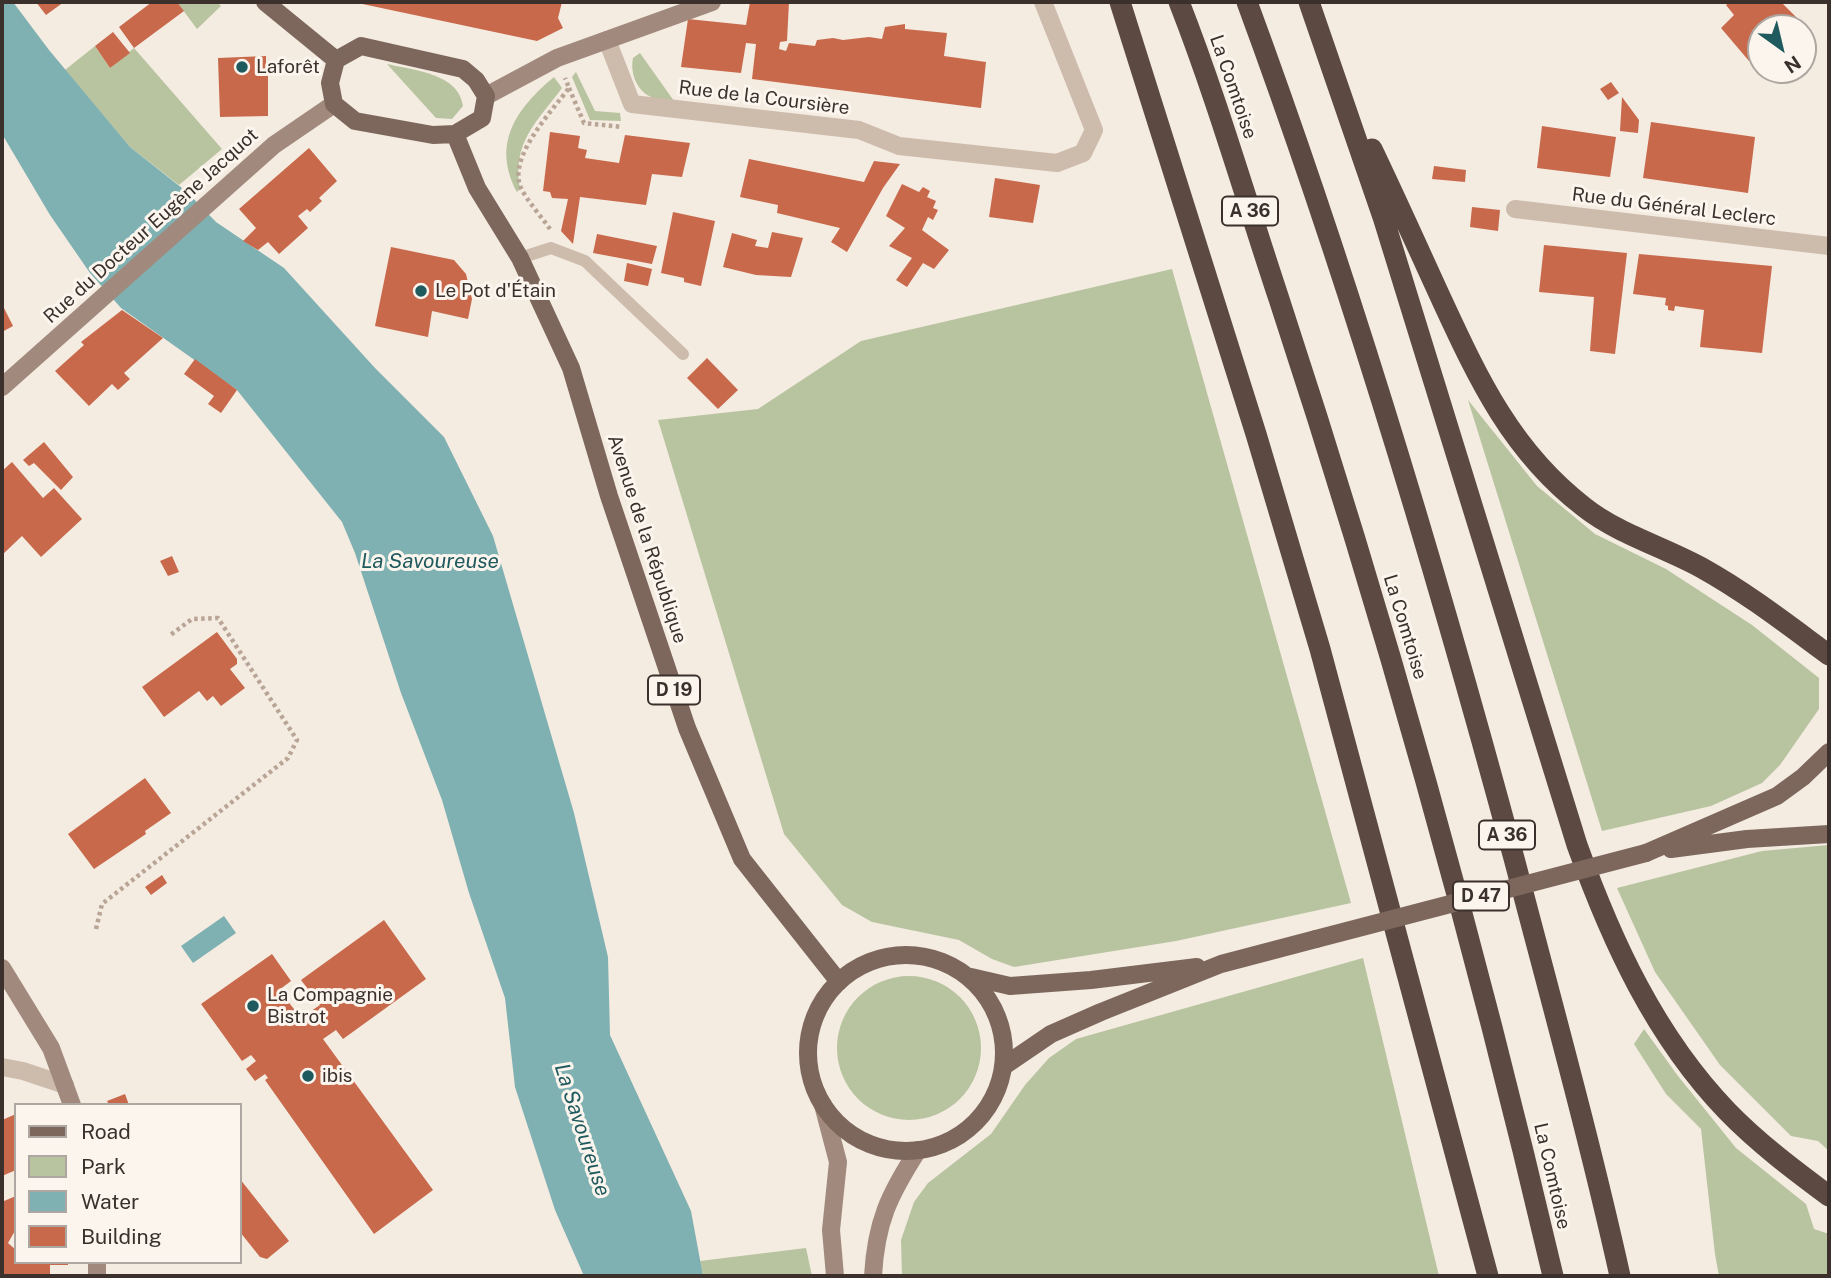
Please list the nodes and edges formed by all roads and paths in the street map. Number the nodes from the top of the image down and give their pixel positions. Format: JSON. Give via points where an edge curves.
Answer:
{"nodes":[{"id":1,"x":265,"y":2,"type":"edge"},
{"id":2,"x":712,"y":2,"type":"edge"},
{"id":3,"x":1043,"y":2,"type":"edge"},
{"id":4,"x":1120,"y":2,"type":"edge"},
{"id":5,"x":1179,"y":2,"type":"edge"},
{"id":6,"x":1247,"y":2,"type":"edge"},
{"id":7,"x":1309,"y":2,"type":"edge"},
{"id":8,"x":607,"y":40,"type":"junction"},
{"id":9,"x":1329,"y":55,"type":"junction"},
{"id":10,"x":557,"y":58,"type":"junction"},
{"id":11,"x":336,"y":60,"type":"junction"},
{"id":12,"x":486,"y":96,"type":"junction"},
{"id":13,"x":334,"y":104,"type":"junction"},
{"id":14,"x":455,"y":134,"type":"junction"},
{"id":15,"x":1515,"y":209,"type":"dead end"},
{"id":16,"x":1829,"y":246,"type":"edge"},
{"id":17,"x":560,"y":251,"type":"junction"},
{"id":18,"x":520,"y":258,"type":"junction"},
{"id":19,"x":683,"y":354,"type":"dead end"},
{"id":20,"x":2,"y":387,"type":"edge"},
{"id":21,"x":169,"y":636,"type":"dead end"},
{"id":22,"x":1829,"y":655,"type":"edge"},
{"id":23,"x":1829,"y":752,"type":"edge"},
{"id":24,"x":1829,"y":834,"type":"edge"},
{"id":25,"x":1646,"y":853,"type":"junction"},
{"id":26,"x":96,"y":929,"type":"dead end"},
{"id":27,"x":1221,"y":964,"type":"junction"},
{"id":28,"x":2,"y":968,"type":"edge"},
{"id":29,"x":966,"y":975,"type":"junction"},
{"id":30,"x":839,"y":982,"type":"junction"},
{"id":31,"x":1004,"y":1066,"type":"junction"},
{"id":32,"x":2,"y":1067,"type":"edge"},
{"id":33,"x":65,"y":1085,"type":"junction"},
{"id":34,"x":71,"y":1103,"type":"edge"},
{"id":35,"x":823,"y":1105,"type":"junction"},
{"id":36,"x":918,"y":1150,"type":"junction"},
{"id":37,"x":1829,"y":1196,"type":"edge"},
{"id":38,"x":1469,"y":1208,"type":"junction"},
{"id":39,"x":835,"y":1276,"type":"edge"},
{"id":40,"x":873,"y":1276,"type":"edge"},
{"id":41,"x":1480,"y":1276,"type":"edge"},
{"id":42,"x":1488,"y":1276,"type":"edge"},
{"id":43,"x":1553,"y":1276,"type":"edge"},
{"id":44,"x":1619,"y":1276,"type":"edge"}],
"edges":[{"from":1,"to":11,"type":"main road"},
{"from":2,"to":8,"type":"street"},
{"from":3,"to":8,"type":"street","name":"Rue de la Coursière","via":[[1094,130],[1083,153],[1057,163],[899,146],[859,130],[632,104]]},
{"from":4,"to":38,"type":"highway","via":[[1316,636]]},
{"from":5,"to":43,"type":"highway","name":"La Comtoise","number":"A 36","via":[[1319,420],[1387,645],[1449,860]]},
{"from":6,"to":44,"type":"highway","number":"A 36","via":[[1381,398],[1451,626],[1542,963]]},
{"from":7,"to":9,"type":"highway"},
{"from":8,"to":10,"type":"street"},
{"from":9,"to":22,"type":"highway","via":[[1469,357],[1504,422],[1530,458],[1602,520],[1703,569]]},
{"from":9,"to":37,"type":"highway","via":[[1600,907],[1640,989],[1685,1061],[1760,1142]]},
{"from":10,"to":12,"type":"street"},
{"from":10,"to":17,"type":"path","via":[[569,88],[527,145],[518,166],[520,187],[557,238]]},
{"from":11,"to":12,"type":"main road","via":[[361,46],[463,69]]},
{"from":11,"to":13,"type":"main road","via":[[330,83]]},
{"from":12,"to":14,"type":"main road","via":[[482,118]]},
{"from":13,"to":14,"type":"main road","via":[[355,121],[433,135]]},
{"from":13,"to":20,"type":"street","name":"Rue du Docteur Eugène Jacquot","via":[[274,145]]},
{"from":14,"to":18,"type":"main road","name":"Avenue de la République","number":"D 19","via":[[477,188]]},
{"from":15,"to":16,"type":"street","name":"Rue du Général Leclerc"},
{"from":17,"to":18,"type":"lane","via":[[551,248]]},
{"from":17,"to":19,"type":"lane","via":[[585,261]]},
{"from":18,"to":30,"type":"main road","name":"Avenue de la République","number":"D 19","via":[[571,368],[687,728],[742,859]]},
{"from":21,"to":26,"type":"path","via":[[192,619],[218,618],[298,740],[288,758],[102,904]]},
{"from":23,"to":25,"type":"main road","number":"D 47","via":[[1777,796]]},
{"from":24,"to":25,"type":"main road","number":"D 47"},
{"from":25,"to":27,"type":"main road","number":"D 47","bridge":true},
{"from":27,"to":29,"type":"main road","number":"D 47","via":[[1010,986]]},
{"from":27,"to":31,"type":"main road","number":"D 47","via":[[1065,1027]]},
{"from":28,"to":33,"type":"street","via":[[51,1048]]},
{"from":29,"to":30,"type":"main road","via":[[935,959],[901,955],[867,963]]},
{"from":29,"to":31,"type":"main road","via":[[997,1015]]},
{"from":30,"to":35,"type":"main road","via":[[817,1013],[808,1050]]},
{"from":31,"to":36,"type":"main road","via":[[989,1106],[975,1122],[948,1140]]},
{"from":32,"to":33,"type":"street"},
{"from":33,"to":34,"type":"street"},
{"from":35,"to":36,"type":"main road","via":[[837,1122],[864,1140],[896,1150]]},
{"from":35,"to":39,"type":"street","via":[[838,1162],[831,1230]]},
{"from":36,"to":40,"type":"street","via":[[887,1203]]},
{"from":38,"to":41,"type":"highway"},
{"from":38,"to":42,"type":"highway"}]}
